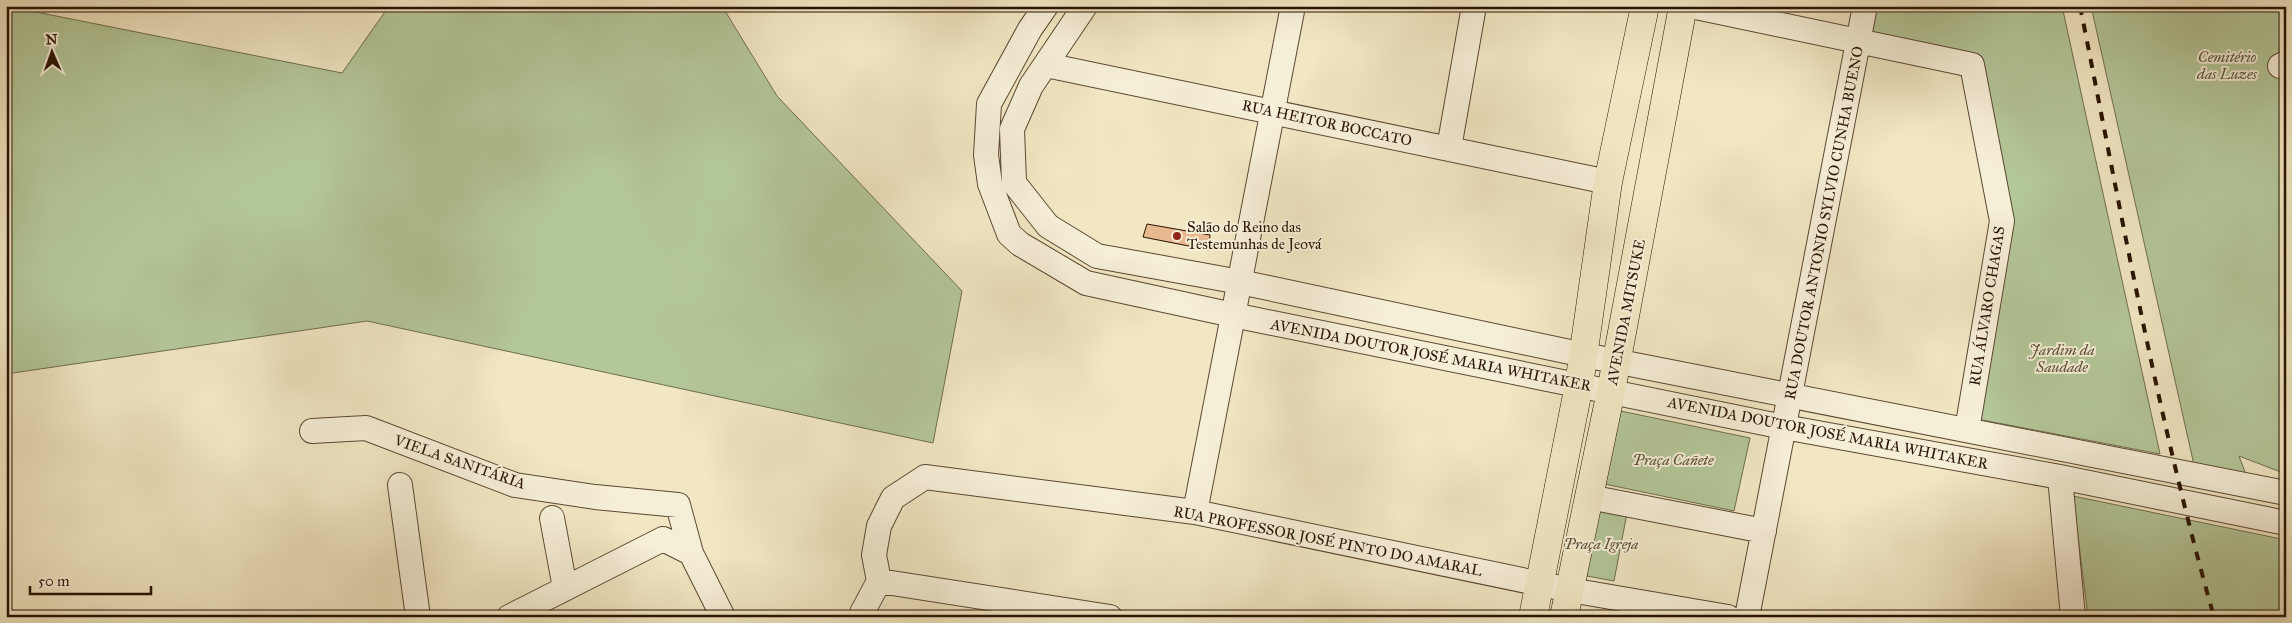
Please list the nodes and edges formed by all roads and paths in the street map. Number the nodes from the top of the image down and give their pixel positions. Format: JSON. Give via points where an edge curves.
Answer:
{"nodes":[{"id":1,"x":1046,"y":6,"type":"edge"},
{"id":2,"x":1085,"y":6,"type":"edge"},
{"id":3,"x":1293,"y":6,"type":"edge"},
{"id":4,"x":1474,"y":6,"type":"edge"},
{"id":5,"x":1645,"y":6,"type":"edge"},
{"id":6,"x":1683,"y":6,"type":"edge"},
{"id":7,"x":1691,"y":6,"type":"edge"},
{"id":8,"x":1865,"y":6,"type":"edge"},
{"id":9,"x":1859,"y":41,"type":"junction"},
{"id":10,"x":1046,"y":65,"type":"junction"},
{"id":11,"x":1272,"y":112,"type":"junction"},
{"id":12,"x":1449,"y":148,"type":"junction"},
{"id":13,"x":1608,"y":182,"type":"junction"},
{"id":14,"x":1240,"y":282,"type":"junction"},
{"id":15,"x":1233,"y":315,"type":"junction"},
{"id":16,"x":1584,"y":355,"type":"junction"},
{"id":17,"x":1617,"y":360,"type":"junction"},
{"id":18,"x":1579,"y":385,"type":"junction"},
{"id":19,"x":1611,"y":391,"type":"junction"},
{"id":20,"x":1790,"y":396,"type":"junction"},
{"id":21,"x":1784,"y":427,"type":"junction"},
{"id":22,"x":1966,"y":430,"type":"junction"},
{"id":23,"x":312,"y":431,"type":"dead end"},
{"id":24,"x":2060,"y":477,"type":"junction"},
{"id":25,"x":400,"y":485,"type":"dead end"},
{"id":26,"x":2286,"y":493,"type":"edge"},
{"id":27,"x":1589,"y":496,"type":"junction"},
{"id":28,"x":1195,"y":512,"type":"junction"},
{"id":29,"x":552,"y":518,"type":"dead end"},
{"id":30,"x":2286,"y":523,"type":"edge"},
{"id":31,"x":1764,"y":531,"type":"junction"},
{"id":32,"x":691,"y":553,"type":"junction"},
{"id":33,"x":879,"y":582,"type":"junction"},
{"id":34,"x":1540,"y":583,"type":"junction"},
{"id":35,"x":565,"y":588,"type":"junction"},
{"id":36,"x":1570,"y":590,"type":"junction"},
{"id":37,"x":418,"y":617,"type":"edge"},
{"id":38,"x":509,"y":617,"type":"edge"},
{"id":39,"x":722,"y":617,"type":"edge"},
{"id":40,"x":863,"y":617,"type":"edge"},
{"id":41,"x":1110,"y":617,"type":"edge"},
{"id":42,"x":1533,"y":617,"type":"edge"},
{"id":43,"x":1564,"y":617,"type":"edge"},
{"id":44,"x":1728,"y":617,"type":"edge"},
{"id":45,"x":1748,"y":617,"type":"edge"},
{"id":46,"x":2072,"y":617,"type":"edge"}],
"edges":[{"from":1,"to":15,"type":"street","name":"AVENIDA DOUTOR JOSÉ MARIA WHITAKER","via":[[989,104],[986,155],[990,184],[1009,234],[1020,244],[1086,283]]},
{"from":2,"to":10,"type":"street","name":"AVENIDA DOUTOR JOSÉ MARIA WHITAKER"},
{"from":3,"to":11,"type":"street"},
{"from":4,"to":12,"type":"street"},
{"from":5,"to":13,"type":"main road"},
{"from":6,"to":17,"type":"main road","name":"AVENIDA MITSUKE"},
{"from":7,"to":9,"type":"street"},
{"from":8,"to":9,"type":"street","name":"RUA DOUTOR ANTONIO SYLVIO CUNHA BUENO"},
{"from":9,"to":20,"type":"street","name":"RUA DOUTOR ANTONIO SYLVIO CUNHA BUENO"},
{"from":9,"to":22,"type":"street","name":"RUA ÁLVARO CHAGAS","via":[[1972,65],[2002,220]]},
{"from":10,"to":11,"type":"street","name":"RUA HEITOR BOCCATO"},
{"from":10,"to":14,"type":"street","name":"AVENIDA DOUTOR JOSÉ MARIA WHITAKER","via":[[1031,86],[1012,129],[1014,183],[1048,226],[1097,256]]},
{"from":11,"to":12,"type":"street","name":"RUA HEITOR BOCCATO"},
{"from":11,"to":14,"type":"street"},
{"from":12,"to":13,"type":"street","name":"RUA HEITOR BOCCATO"},
{"from":13,"to":16,"type":"main road"},
{"from":14,"to":15,"type":"street"},
{"from":14,"to":16,"type":"street","name":"AVENIDA DOUTOR JOSÉ MARIA WHITAKER"},
{"from":15,"to":18,"type":"street","name":"AVENIDA DOUTOR JOSÉ MARIA WHITAKER"},
{"from":15,"to":28,"type":"street"},
{"from":16,"to":17,"type":"street","name":"AVENIDA DOUTOR JOSÉ MARIA WHITAKER"},
{"from":16,"to":18,"type":"main road"},
{"from":17,"to":19,"type":"main road","name":"AVENIDA MITSUKE"},
{"from":17,"to":20,"type":"street","name":"AVENIDA DOUTOR JOSÉ MARIA WHITAKER"},
{"from":18,"to":19,"type":"street","name":"AVENIDA DOUTOR JOSÉ MARIA WHITAKER"},
{"from":18,"to":34,"type":"main road"},
{"from":19,"to":21,"type":"street","name":"AVENIDA DOUTOR JOSÉ MARIA WHITAKER"},
{"from":19,"to":27,"type":"main road","name":"AVENIDA MITSUKE"},
{"from":20,"to":21,"type":"street","name":"RUA DOUTOR ANTONIO SYLVIO CUNHA BUENO"},
{"from":20,"to":22,"type":"street","name":"AVENIDA DOUTOR JOSÉ MARIA WHITAKER"},
{"from":21,"to":24,"type":"street","name":"AVENIDA DOUTOR JOSÉ MARIA WHITAKER"},
{"from":21,"to":31,"type":"street","name":"RUA DOUTOR ANTONIO SYLVIO CUNHA BUENO"},
{"from":22,"to":26,"type":"street","name":"AVENIDA DOUTOR JOSÉ MARIA WHITAKER"},
{"from":23,"to":32,"type":"street","name":"VIELA SANITÁRIA","via":[[366,428],[516,485],[678,505]]},
{"from":24,"to":30,"type":"street","name":"AVENIDA DOUTOR JOSÉ MARIA WHITAKER"},
{"from":24,"to":46,"type":"street"},
{"from":25,"to":37,"type":"street"},
{"from":27,"to":31,"type":"street"},
{"from":27,"to":36,"type":"main road","name":"AVENIDA MITSUKE"},
{"from":28,"to":33,"type":"street","name":"RUA PROFESSOR JOSÉ PINTO DO AMARAL","via":[[925,477],[893,498],[879,526],[874,555]]},
{"from":28,"to":34,"type":"street","name":"RUA PROFESSOR JOSÉ PINTO DO AMARAL"},
{"from":29,"to":35,"type":"street"},
{"from":31,"to":45,"type":"street","name":"RUA DOUTOR ANTONIO SYLVIO CUNHA BUENO"},
{"from":32,"to":35,"type":"street","via":[[663,539]]},
{"from":32,"to":39,"type":"street"},
{"from":33,"to":40,"type":"street","via":[[862,613]]},
{"from":33,"to":41,"type":"street"},
{"from":34,"to":36,"type":"street","name":"RUA PROFESSOR JOSÉ PINTO DO AMARAL"},
{"from":34,"to":42,"type":"main road"},
{"from":35,"to":38,"type":"street"},
{"from":36,"to":43,"type":"main road","name":"AVENIDA MITSUKE"},
{"from":36,"to":44,"type":"street","name":"RUA PROFESSOR JOSÉ PINTO DO AMARAL"}]}
